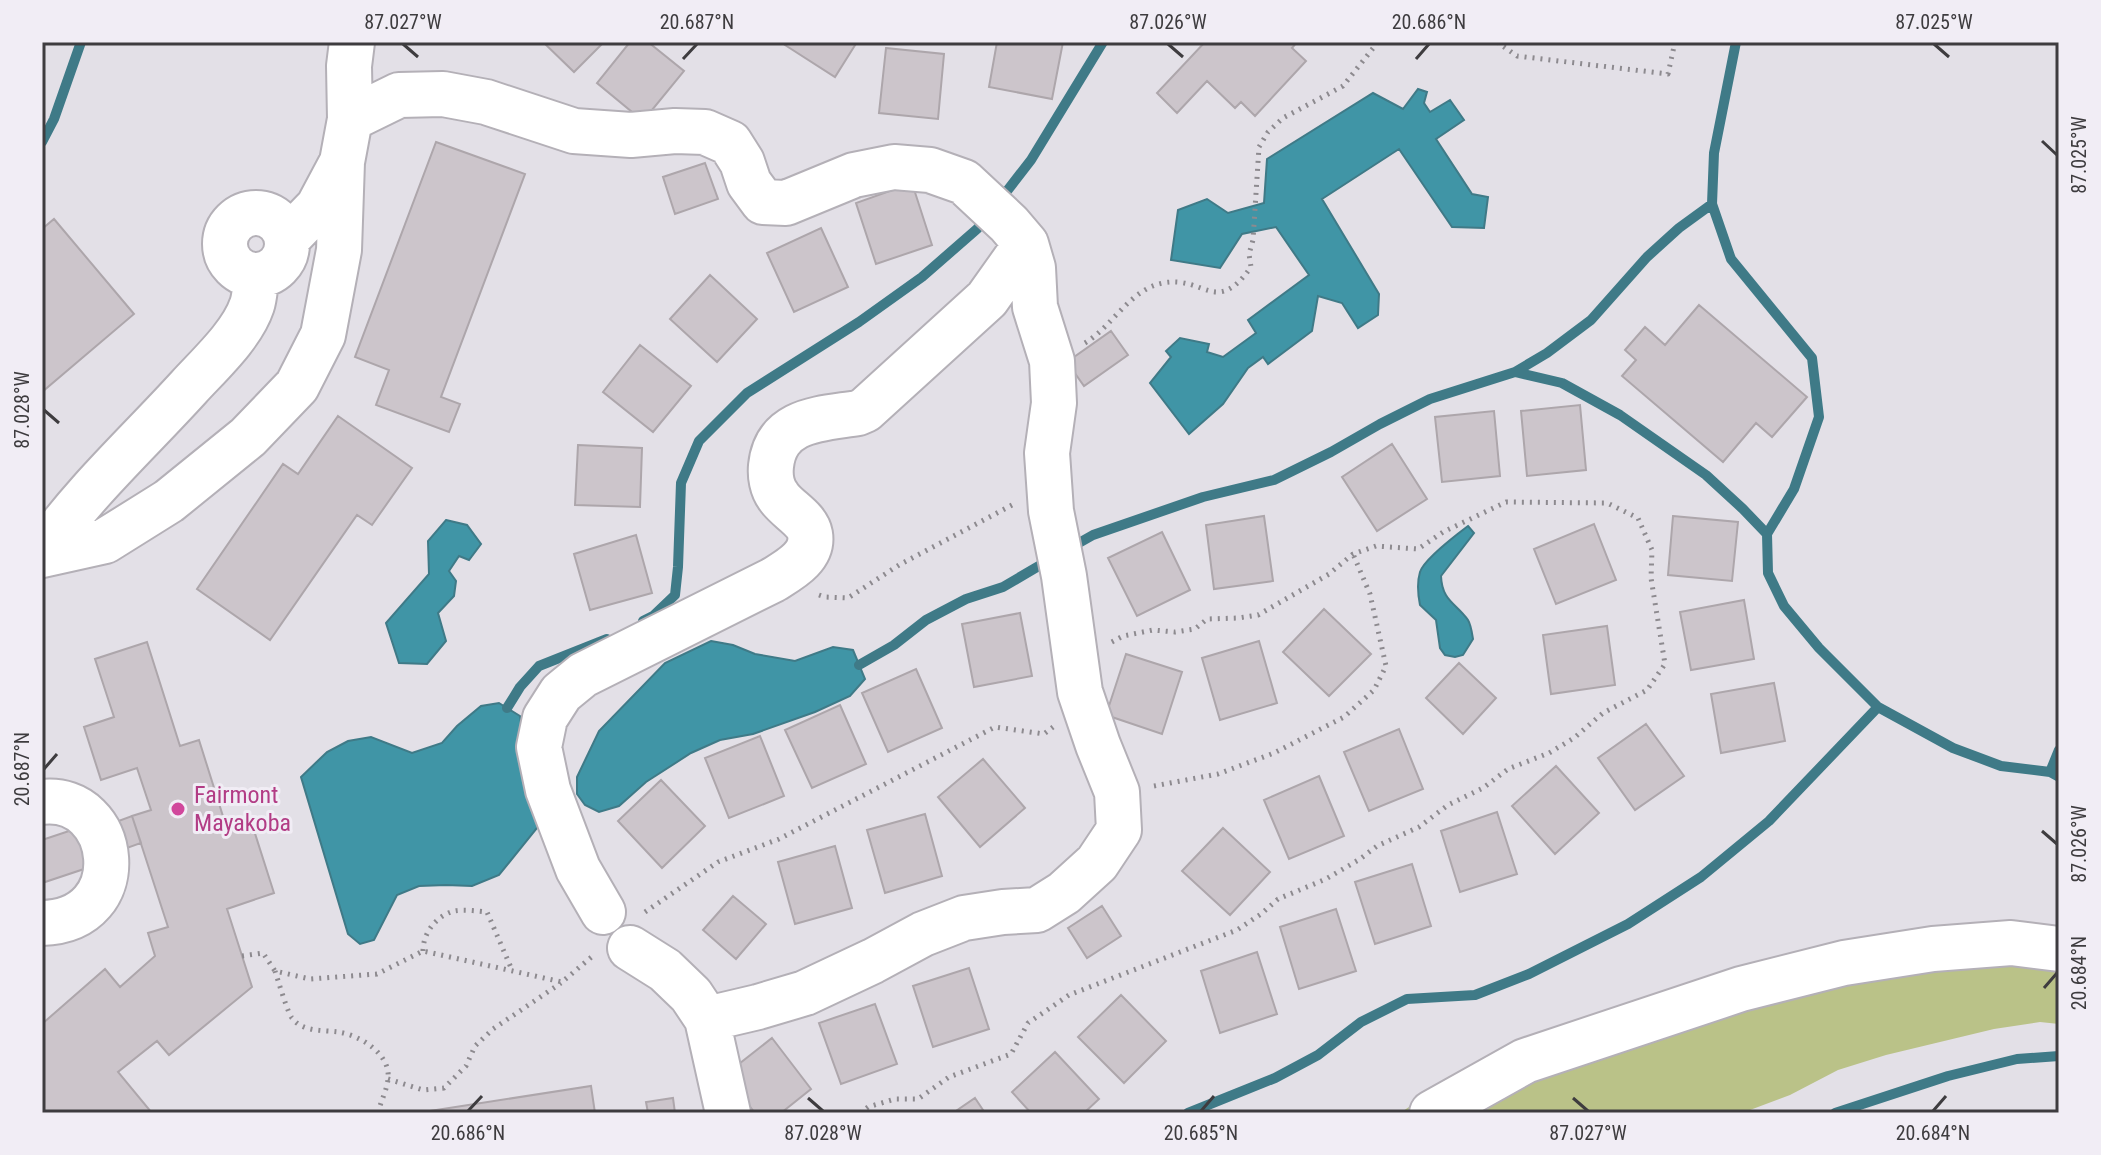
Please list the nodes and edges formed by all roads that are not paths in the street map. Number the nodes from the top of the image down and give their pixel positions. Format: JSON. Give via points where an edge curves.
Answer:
{"nodes":[{"id":1,"x":352,"y":42,"type":"edge"},
{"id":2,"x":350,"y":119,"type":"junction"},
{"id":3,"x":342,"y":162,"type":"junction"},
{"id":4,"x":1017,"y":234,"type":"junction"},
{"id":5,"x":287,"y":239,"type":"junction"},
{"id":6,"x":257,"y":275,"type":"junction"},
{"id":7,"x":42,"y":554,"type":"edge"},
{"id":8,"x":42,"y":802,"type":"edge"},
{"id":9,"x":42,"y":923,"type":"edge"},
{"id":10,"x":2059,"y":949,"type":"edge"},
{"id":11,"x":707,"y":1019,"type":"junction"},
{"id":12,"x":728,"y":1113,"type":"edge"},
{"id":13,"x":1432,"y":1113,"type":"edge"}],
"edges":[{"from":1,"to":2,"type":"lane"},
{"from":2,"to":3,"type":"lane"},
{"from":2,"to":4,"type":"lane","via":[[399,95],[443,94],[574,131],[705,132],[730,143],[763,202],[786,203],[854,175],[894,167],[930,170],[964,182]]},
{"from":3,"to":5,"type":"lane","via":[[318,207]]},
{"from":3,"to":7,"type":"lane","via":[[339,250],[323,335],[297,386],[248,437],[169,501],[105,541]]},
{"from":4,"to":11,"type":"lane","via":[[1033,268],[1035,307],[1052,361],[1050,498],[1079,680],[1117,792],[1119,830],[1097,863],[1037,910],[964,918],[805,993]]},
{"from":4,"to":11,"type":"lane","via":[[987,299],[865,410],[812,419],[782,440],[772,456],[772,484],[810,534],[808,552],[773,580],[583,675],[561,693],[545,718],[539,747],[548,790],[578,869],[617,932],[674,978]]},
{"from":5,"to":6,"type":"lane","via":[[283,259]]},
{"from":5,"to":6,"type":"lane","via":[[277,220],[259,212],[231,224],[224,242],[230,262]]},
{"from":6,"to":7,"type":"lane","via":[[252,305],[232,340],[99,480]]},
{"from":8,"to":9,"type":"lane","via":[[70,806],[88,817],[107,854],[106,875],[84,910]]},
{"from":10,"to":13,"type":"lane","via":[[2011,943],[1933,949],[1844,963],[1741,989],[1525,1061]]},
{"from":11,"to":12,"type":"lane"}]}
